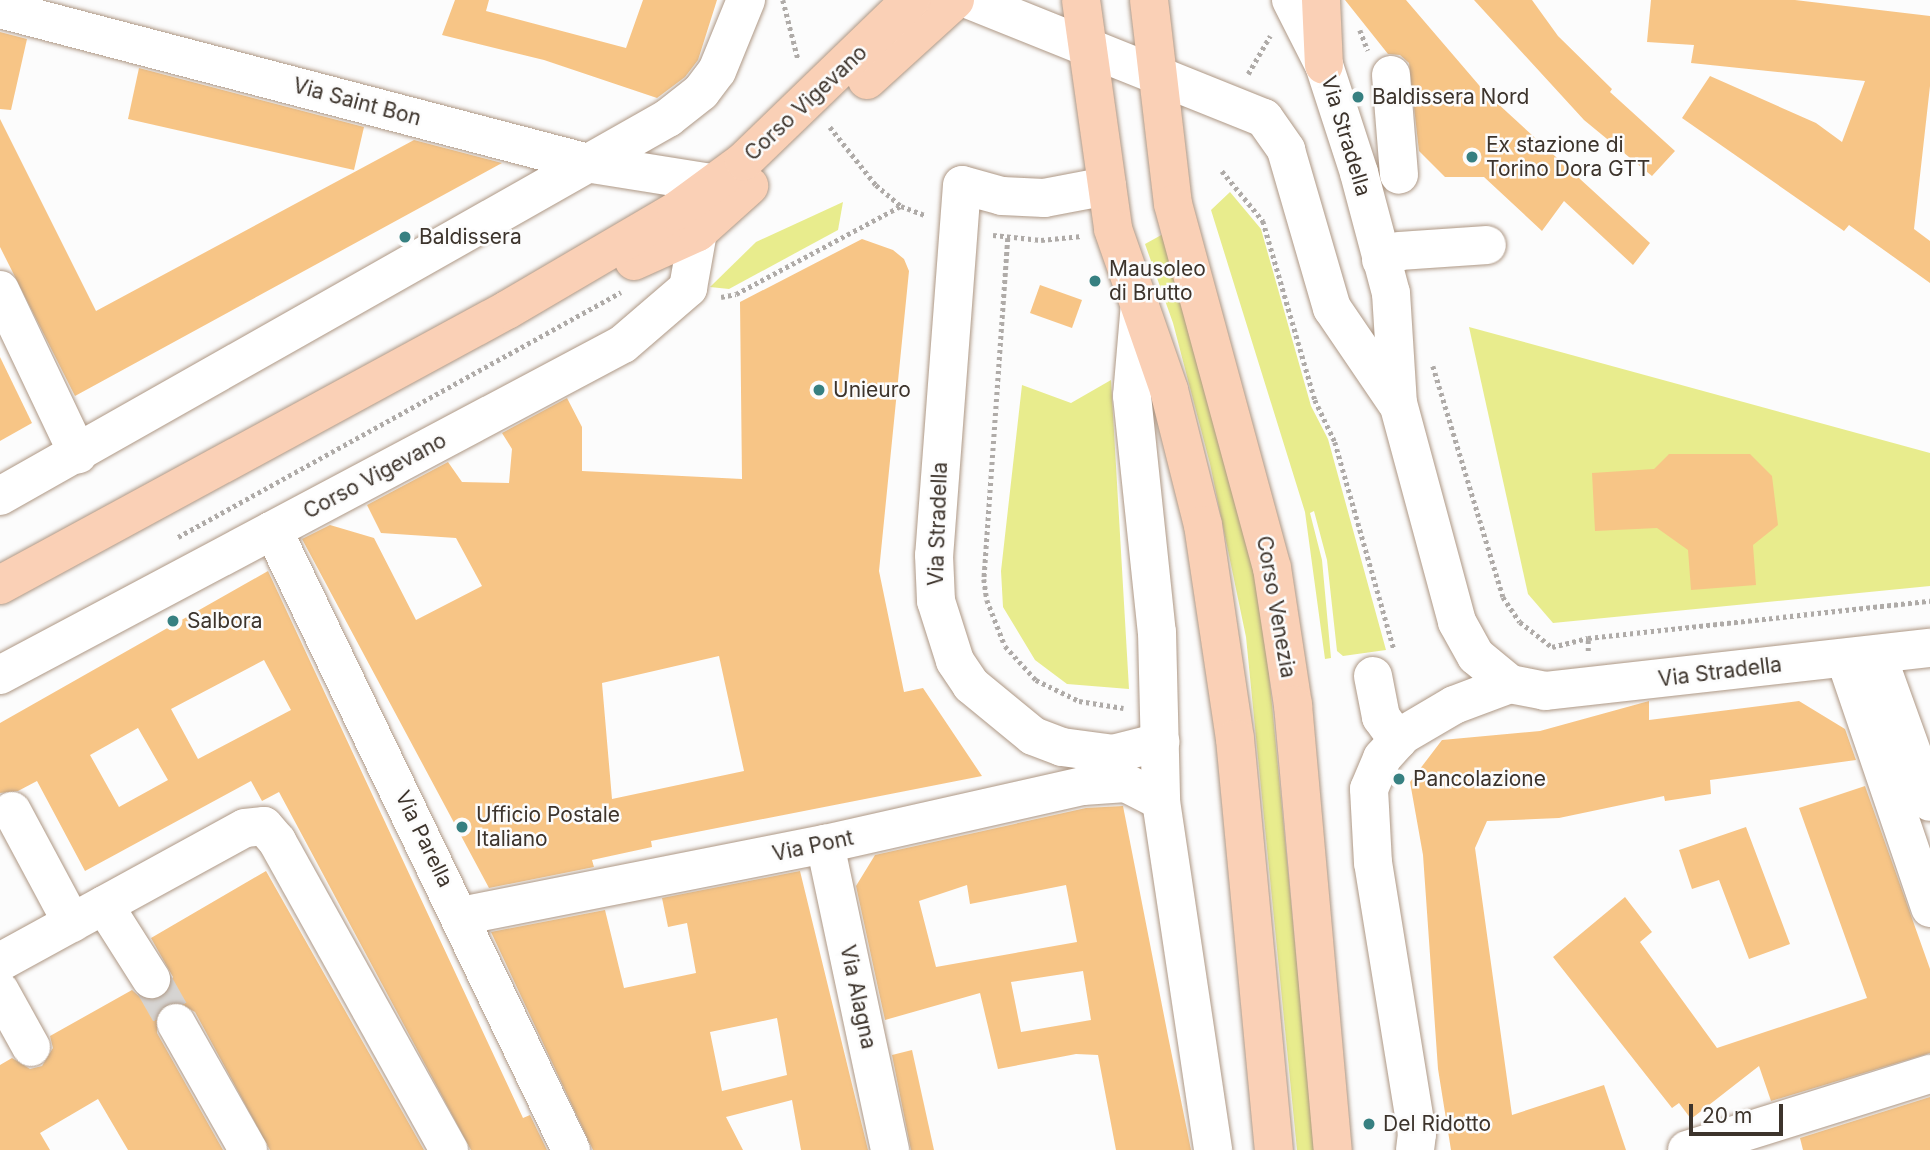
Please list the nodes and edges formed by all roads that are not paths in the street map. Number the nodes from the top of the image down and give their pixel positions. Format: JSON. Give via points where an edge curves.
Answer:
{"nodes":[{"id":1,"x":746,"y":0,"type":"edge"},
{"id":2,"x":911,"y":0,"type":"edge"},
{"id":3,"x":955,"y":0,"type":"edge"},
{"id":4,"x":970,"y":0,"type":"edge"},
{"id":5,"x":1081,"y":0,"type":"edge"},
{"id":6,"x":1149,"y":0,"type":"edge"},
{"id":7,"x":1321,"y":0,"type":"edge"},
{"id":8,"x":0,"y":9,"type":"edge"},
{"id":9,"x":1282,"y":15,"type":"edge"},
{"id":10,"x":1088,"y":46,"type":"junction"},
{"id":11,"x":1324,"y":65,"type":"junction"},
{"id":12,"x":1380,"y":65,"type":"road end"},
{"id":13,"x":1158,"y":75,"type":"junction"},
{"id":14,"x":818,"y":107,"type":"junction"},
{"id":15,"x":592,"y":164,"type":"junction"},
{"id":16,"x":1399,"y":175,"type":"dead end"},
{"id":17,"x":717,"y":184,"type":"junction"},
{"id":18,"x":1107,"y":186,"type":"junction"},
{"id":19,"x":698,"y":232,"type":"junction"},
{"id":20,"x":1487,"y":244,"type":"dead end"},
{"id":21,"x":1381,"y":260,"type":"junction"},
{"id":22,"x":0,"y":290,"type":"edge"},
{"id":23,"x":1140,"y":303,"type":"junction"},
{"id":24,"x":514,"y":305,"type":"junction"},
{"id":25,"x":1398,"y":404,"type":"junction"},
{"id":26,"x":78,"y":454,"type":"junction"},
{"id":27,"x":0,"y":496,"type":"edge"},
{"id":28,"x":273,"y":530,"type":"junction"},
{"id":29,"x":0,"y":585,"type":"edge"},
{"id":30,"x":1930,"y":648,"type":"edge"},
{"id":31,"x":1861,"y":656,"type":"junction"},
{"id":32,"x":0,"y":675,"type":"edge"},
{"id":33,"x":1373,"y":676,"type":"dead end"},
{"id":34,"x":1510,"y":684,"type":"junction"},
{"id":35,"x":1161,"y":725,"type":"junction"},
{"id":36,"x":1033,"y":736,"type":"junction"},
{"id":37,"x":1401,"y":737,"type":"junction"},
{"id":38,"x":1030,"y":798,"type":"junction"},
{"id":39,"x":1161,"y":801,"type":"junction"},
{"id":40,"x":1930,"y":802,"type":"edge"},
{"id":41,"x":12,"y":811,"type":"dead end"},
{"id":42,"x":825,"y":845,"type":"junction"},
{"id":43,"x":104,"y":905,"type":"junction"},
{"id":44,"x":1930,"y":908,"type":"edge"},
{"id":45,"x":461,"y":916,"type":"junction"},
{"id":46,"x":72,"y":923,"type":"junction"},
{"id":47,"x":0,"y":962,"type":"edge"},
{"id":48,"x":151,"y":979,"type":"tunnel mouth"},
{"id":49,"x":0,"y":991,"type":"edge"},
{"id":50,"x":176,"y":1023,"type":"tunnel mouth"},
{"id":51,"x":31,"y":1047,"type":"dead end"},
{"id":52,"x":1930,"y":1074,"type":"edge"},
{"id":53,"x":1773,"y":1135,"type":"edge"},
{"id":54,"x":248,"y":1150,"type":"edge"},
{"id":55,"x":449,"y":1150,"type":"edge"},
{"id":56,"x":571,"y":1150,"type":"edge"},
{"id":57,"x":890,"y":1150,"type":"edge"},
{"id":58,"x":1213,"y":1150,"type":"edge"},
{"id":59,"x":1274,"y":1150,"type":"edge"},
{"id":60,"x":1333,"y":1150,"type":"edge"},
{"id":61,"x":1415,"y":1150,"type":"edge"},
{"id":62,"x":1687,"y":1150,"type":"edge"}],
"edges":[{"from":1,"to":15,"type":"street","via":[[717,71],[701,92],[668,118]]},
{"from":2,"to":14,"type":"main road","name":"Corso Vigevano"},
{"from":3,"to":14,"type":"main road","name":"Corso Vigevano"},
{"from":4,"to":10,"type":"street","name":"Via Stradella"},
{"from":5,"to":10,"type":"main road"},
{"from":6,"to":13,"type":"main road","name":"Corso Venezia"},
{"from":7,"to":11,"type":"main road"},
{"from":8,"to":15,"type":"street","name":"Via Saint Bon"},
{"from":9,"to":11,"type":"street","name":"Via Stradella"},
{"from":10,"to":13,"type":"street","name":"Via Stradella"},
{"from":10,"to":18,"type":"main road"},
{"from":11,"to":21,"type":"street","name":"Via Stradella"},
{"from":12,"to":16,"type":"street"},
{"from":13,"to":25,"type":"street","name":"Via Stradella","via":[[1264,118],[1279,137],[1332,308]]},
{"from":13,"to":60,"type":"main road","name":"Corso Venezia","via":[[1172,204],[1272,568],[1293,705]]},
{"from":14,"to":17,"type":"main road","name":"Corso Vigevano"},
{"from":14,"to":19,"type":"main road","name":"Corso Vigevano"},
{"from":15,"to":17,"type":"street","name":"Via Saint Bon"},
{"from":15,"to":26,"type":"street"},
{"from":17,"to":24,"type":"main road","name":"Corso Vigevano"},
{"from":18,"to":23,"type":"main road","via":[[1113,229]]},
{"from":18,"to":36,"type":"street","name":"Via Stradella","via":[[1044,198],[1002,196],[962,186],[934,555],[936,601],[955,661],[971,685]]},
{"from":19,"to":24,"type":"main road","name":"Corso Vigevano"},
{"from":19,"to":28,"type":"street","name":"Corso Vigevano","via":[[688,288],[623,344]]},
{"from":20,"to":21,"type":"street","via":[[1400,250]]},
{"from":21,"to":25,"type":"street","name":"Via Stradella","via":[[1391,293]]},
{"from":22,"to":26,"type":"street"},
{"from":23,"to":35,"type":"street","via":[[1132,396]]},
{"from":23,"to":59,"type":"main road","via":[[1189,463],[1222,642],[1237,752]]},
{"from":24,"to":29,"type":"main road","name":"Corso Vigevano"},
{"from":25,"to":34,"type":"street","name":"Via Stradella","via":[[1457,622],[1476,656]]},
{"from":26,"to":27,"type":"street"},
{"from":28,"to":32,"type":"street","name":"Corso Vigevano"},
{"from":28,"to":45,"type":"street","name":"Via Parella"},
{"from":30,"to":31,"type":"street","name":"Via Stradella"},
{"from":31,"to":34,"type":"street","name":"Via Stradella","via":[[1545,691]]},
{"from":31,"to":40,"type":"street"},
{"from":31,"to":44,"type":"street"},
{"from":33,"to":37,"type":"street","via":[[1381,717]]},
{"from":34,"to":37,"type":"street","via":[[1454,705]]},
{"from":35,"to":36,"type":"street","name":"Via Stradella","via":[[1113,754],[1062,747]]},
{"from":35,"to":39,"type":"street"},
{"from":36,"to":38,"type":"street","via":[[1039,774]]},
{"from":37,"to":61,"type":"street","via":[[1382,758],[1369,789],[1373,863],[1417,1134]]},
{"from":38,"to":39,"type":"street","name":"Via Pont","via":[[1083,786],[1126,783]]},
{"from":38,"to":42,"type":"street","name":"Via Pont"},
{"from":39,"to":58,"type":"street"},
{"from":41,"to":46,"type":"street"},
{"from":42,"to":45,"type":"street","name":"Via Pont"},
{"from":42,"to":57,"type":"street","name":"Via Alagna"},
{"from":43,"to":46,"type":"street"},
{"from":43,"to":48,"type":"street"},
{"from":43,"to":55,"type":"street","via":[[245,828],[264,826],[277,841]]},
{"from":45,"to":56,"type":"street","name":"Via Parella"},
{"from":46,"to":47,"type":"street"},
{"from":49,"to":51,"type":"street"},
{"from":50,"to":54,"type":"street"},
{"from":52,"to":53,"type":"street"},
{"from":53,"to":62,"type":"street"}]}
